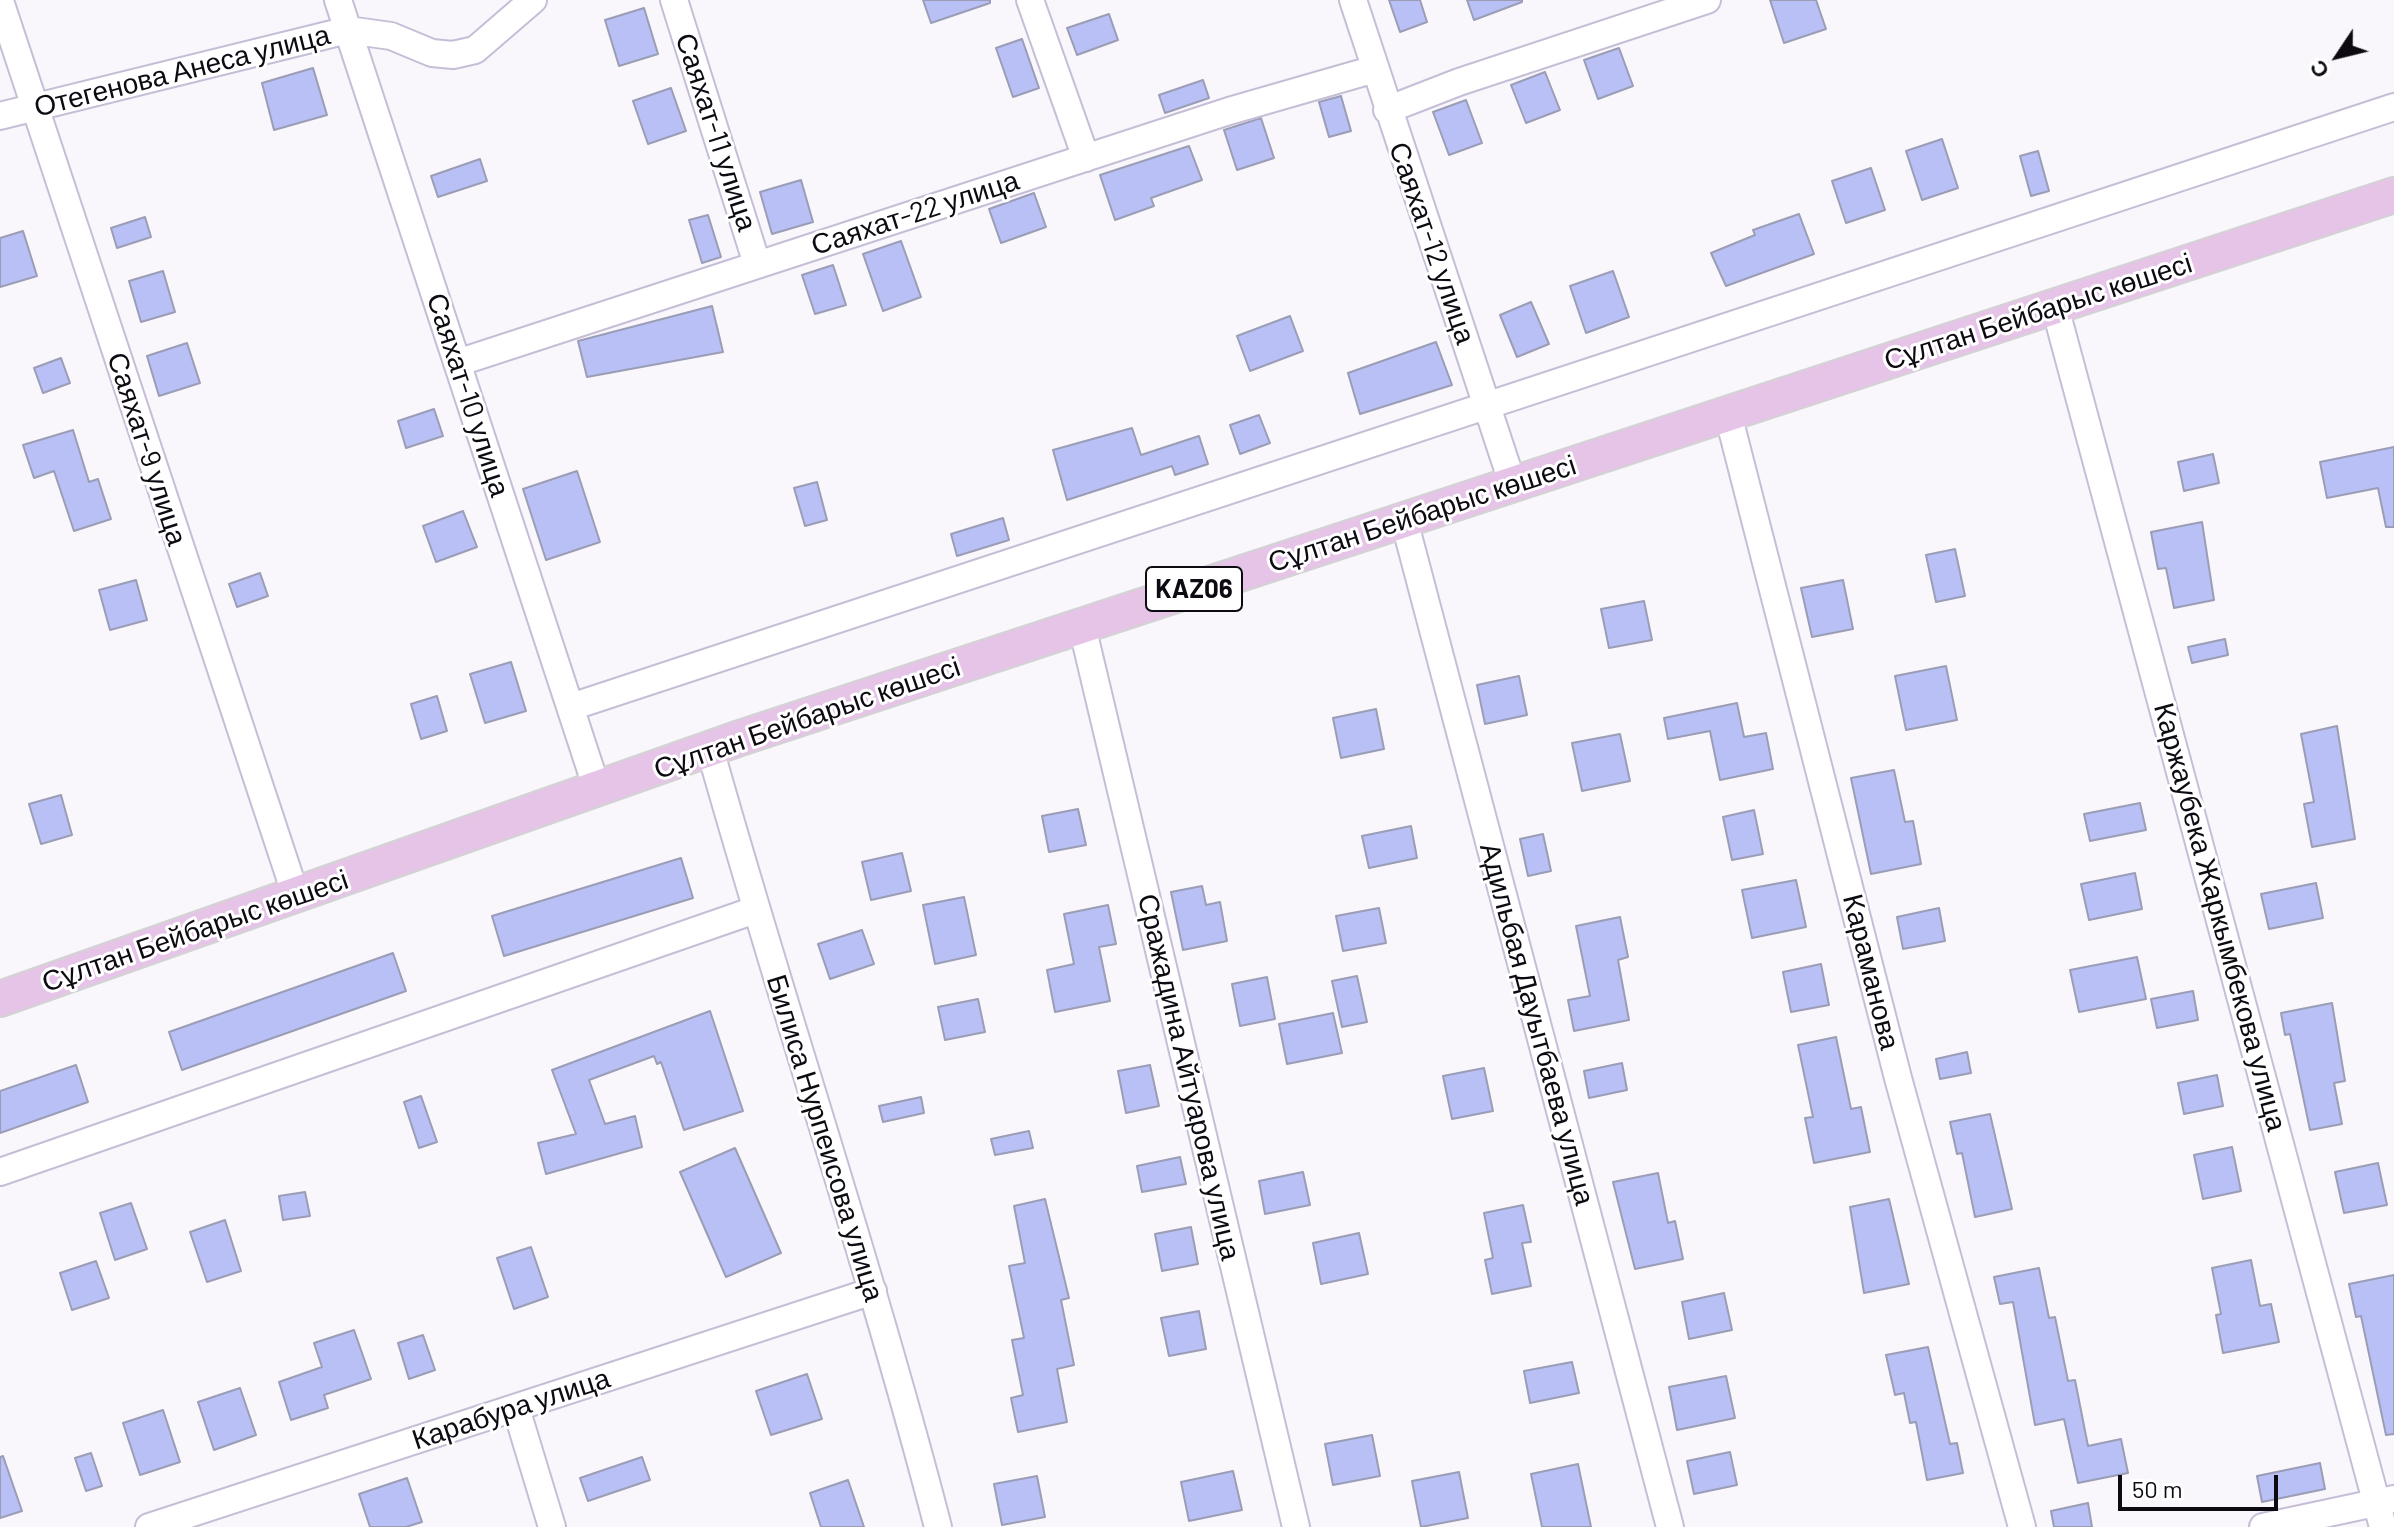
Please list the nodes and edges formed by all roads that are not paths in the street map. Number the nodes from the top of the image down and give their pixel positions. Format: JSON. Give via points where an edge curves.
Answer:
{"nodes":[{"id":1,"x":338,"y":0,"type":"edge"},
{"id":2,"x":533,"y":0,"type":"edge"},
{"id":3,"x":674,"y":0,"type":"edge"},
{"id":4,"x":1030,"y":0,"type":"edge"},
{"id":5,"x":1353,"y":0,"type":"edge"},
{"id":6,"x":1707,"y":0,"type":"edge"},
{"id":7,"x":0,"y":1,"type":"edge"},
{"id":8,"x":348,"y":30,"type":"junction"},
{"id":9,"x":1375,"y":69,"type":"junction"},
{"id":10,"x":34,"y":107,"type":"junction"},
{"id":11,"x":2394,"y":107,"type":"edge"},
{"id":12,"x":1387,"y":110,"type":"junction"},
{"id":13,"x":0,"y":116,"type":"edge"},
{"id":14,"x":1086,"y":158,"type":"junction"},
{"id":15,"x":2392,"y":203,"type":"edge"},
{"id":16,"x":757,"y":264,"type":"junction"},
{"id":17,"x":2055,"y":307,"type":"junction"},
{"id":18,"x":457,"y":363,"type":"junction"},
{"id":19,"x":1487,"y":406,"type":"junction"},
{"id":20,"x":1728,"y":414,"type":"junction"},
{"id":21,"x":1513,"y":485,"type":"junction"},
{"id":22,"x":1404,"y":520,"type":"junction"},
{"id":23,"x":1082,"y":626,"type":"junction"},
{"id":24,"x":571,"y":707,"type":"junction"},
{"id":25,"x":710,"y":749,"type":"junction"},
{"id":26,"x":597,"y":789,"type":"junction"},
{"id":27,"x":296,"y":896,"type":"junction"},
{"id":28,"x":755,"y":910,"type":"junction"},
{"id":29,"x":0,"y":999,"type":"edge"},
{"id":30,"x":0,"y":1172,"type":"edge"},
{"id":31,"x":873,"y":1291,"type":"junction"},
{"id":32,"x":516,"y":1408,"type":"junction"},
{"id":33,"x":2385,"y":1509,"type":"edge"},
{"id":34,"x":187,"y":1521,"type":"edge"},
{"id":35,"x":149,"y":1527,"type":"edge"},
{"id":36,"x":552,"y":1527,"type":"edge"},
{"id":37,"x":938,"y":1527,"type":"edge"},
{"id":38,"x":1296,"y":1527,"type":"edge"},
{"id":39,"x":1670,"y":1527,"type":"edge"},
{"id":40,"x":2022,"y":1527,"type":"edge"},
{"id":41,"x":2263,"y":1527,"type":"edge"}],
"edges":[{"from":1,"to":8,"type":"street","name":"Саяхат-10 улица"},
{"from":2,"to":8,"type":"street","name":"Отегенова Анеса улица","via":[[475,50],[453,55],[432,53],[391,36]]},
{"from":3,"to":16,"type":"street","name":"Саяхат-11 улица"},
{"from":4,"to":14,"type":"street"},
{"from":5,"to":9,"type":"street","name":"Саяхат-12 улица"},
{"from":6,"to":12,"type":"street"},
{"from":7,"to":10,"type":"street","name":"Саяхат-9 улица"},
{"from":8,"to":10,"type":"street","name":"Отегенова Анеса улица"},
{"from":8,"to":18,"type":"street","name":"Саяхат-10 улица"},
{"from":9,"to":12,"type":"street","name":"Саяхат-12 улица"},
{"from":9,"to":14,"type":"street","name":"Саяхат-22 улица"},
{"from":10,"to":13,"type":"street","name":"Отегенова Анеса улица"},
{"from":10,"to":27,"type":"street","name":"Саяхат-9 улица"},
{"from":11,"to":19,"type":"street"},
{"from":12,"to":19,"type":"street","name":"Саяхат-12 улица"},
{"from":14,"to":16,"type":"street","name":"Саяхат-22 улица"},
{"from":15,"to":17,"type":"main road","name":"Сұлтан Бейбарыс көшесі","number":"KAZ06"},
{"from":16,"to":18,"type":"street","name":"Саяхат-22 улица"},
{"from":17,"to":20,"type":"main road","name":"Сұлтан Бейбарыс көшесі","number":"KAZ06"},
{"from":17,"to":33,"type":"street","name":"Каржаубека Жаркымбекова улица"},
{"from":18,"to":24,"type":"street","name":"Саяхат-10 улица"},
{"from":19,"to":21,"type":"street","name":"Саяхат-12 улица"},
{"from":19,"to":24,"type":"street"},
{"from":20,"to":21,"type":"main road","name":"Сұлтан Бейбарыс көшесі","number":"KAZ06"},
{"from":20,"to":40,"type":"street","name":"Караманова","via":[[1898,1078]]},
{"from":21,"to":22,"type":"main road","name":"Сұлтан Бейбарыс көшесі","number":"KAZ06"},
{"from":22,"to":23,"type":"main road","name":"Сұлтан Бейбарыс көшесі","number":"KAZ06"},
{"from":22,"to":39,"type":"street","name":"Адильбая Дауытбаева улица"},
{"from":23,"to":25,"type":"main road","name":"Сұлтан Бейбарыс көшесі","number":"KAZ06"},
{"from":23,"to":38,"type":"street","name":"Сражадина Айтуарова улица"},
{"from":24,"to":26,"type":"street","name":"Саяхат-10 улица"},
{"from":25,"to":26,"type":"main road","name":"Сұлтан Бейбарыс көшесі","number":"KAZ06"},
{"from":25,"to":28,"type":"street","name":"Билиса Нурпеисова улица"},
{"from":26,"to":27,"type":"main road","name":"Сұлтан Бейбарыс көшесі","number":"KAZ06"},
{"from":27,"to":29,"type":"main road","name":"Сұлтан Бейбарыс көшесі","number":"KAZ06"},
{"from":28,"to":30,"type":"street"},
{"from":28,"to":31,"type":"street","name":"Билиса Нурпеисова улица"},
{"from":31,"to":32,"type":"street","name":"Карабура улица"},
{"from":31,"to":37,"type":"street","name":"Билиса Нурпеисова улица"},
{"from":32,"to":34,"type":"street","name":"Карабура улица"},
{"from":32,"to":36,"type":"street"},
{"from":33,"to":41,"type":"street"},
{"from":34,"to":35,"type":"street","name":"Карабура улица"}]}
